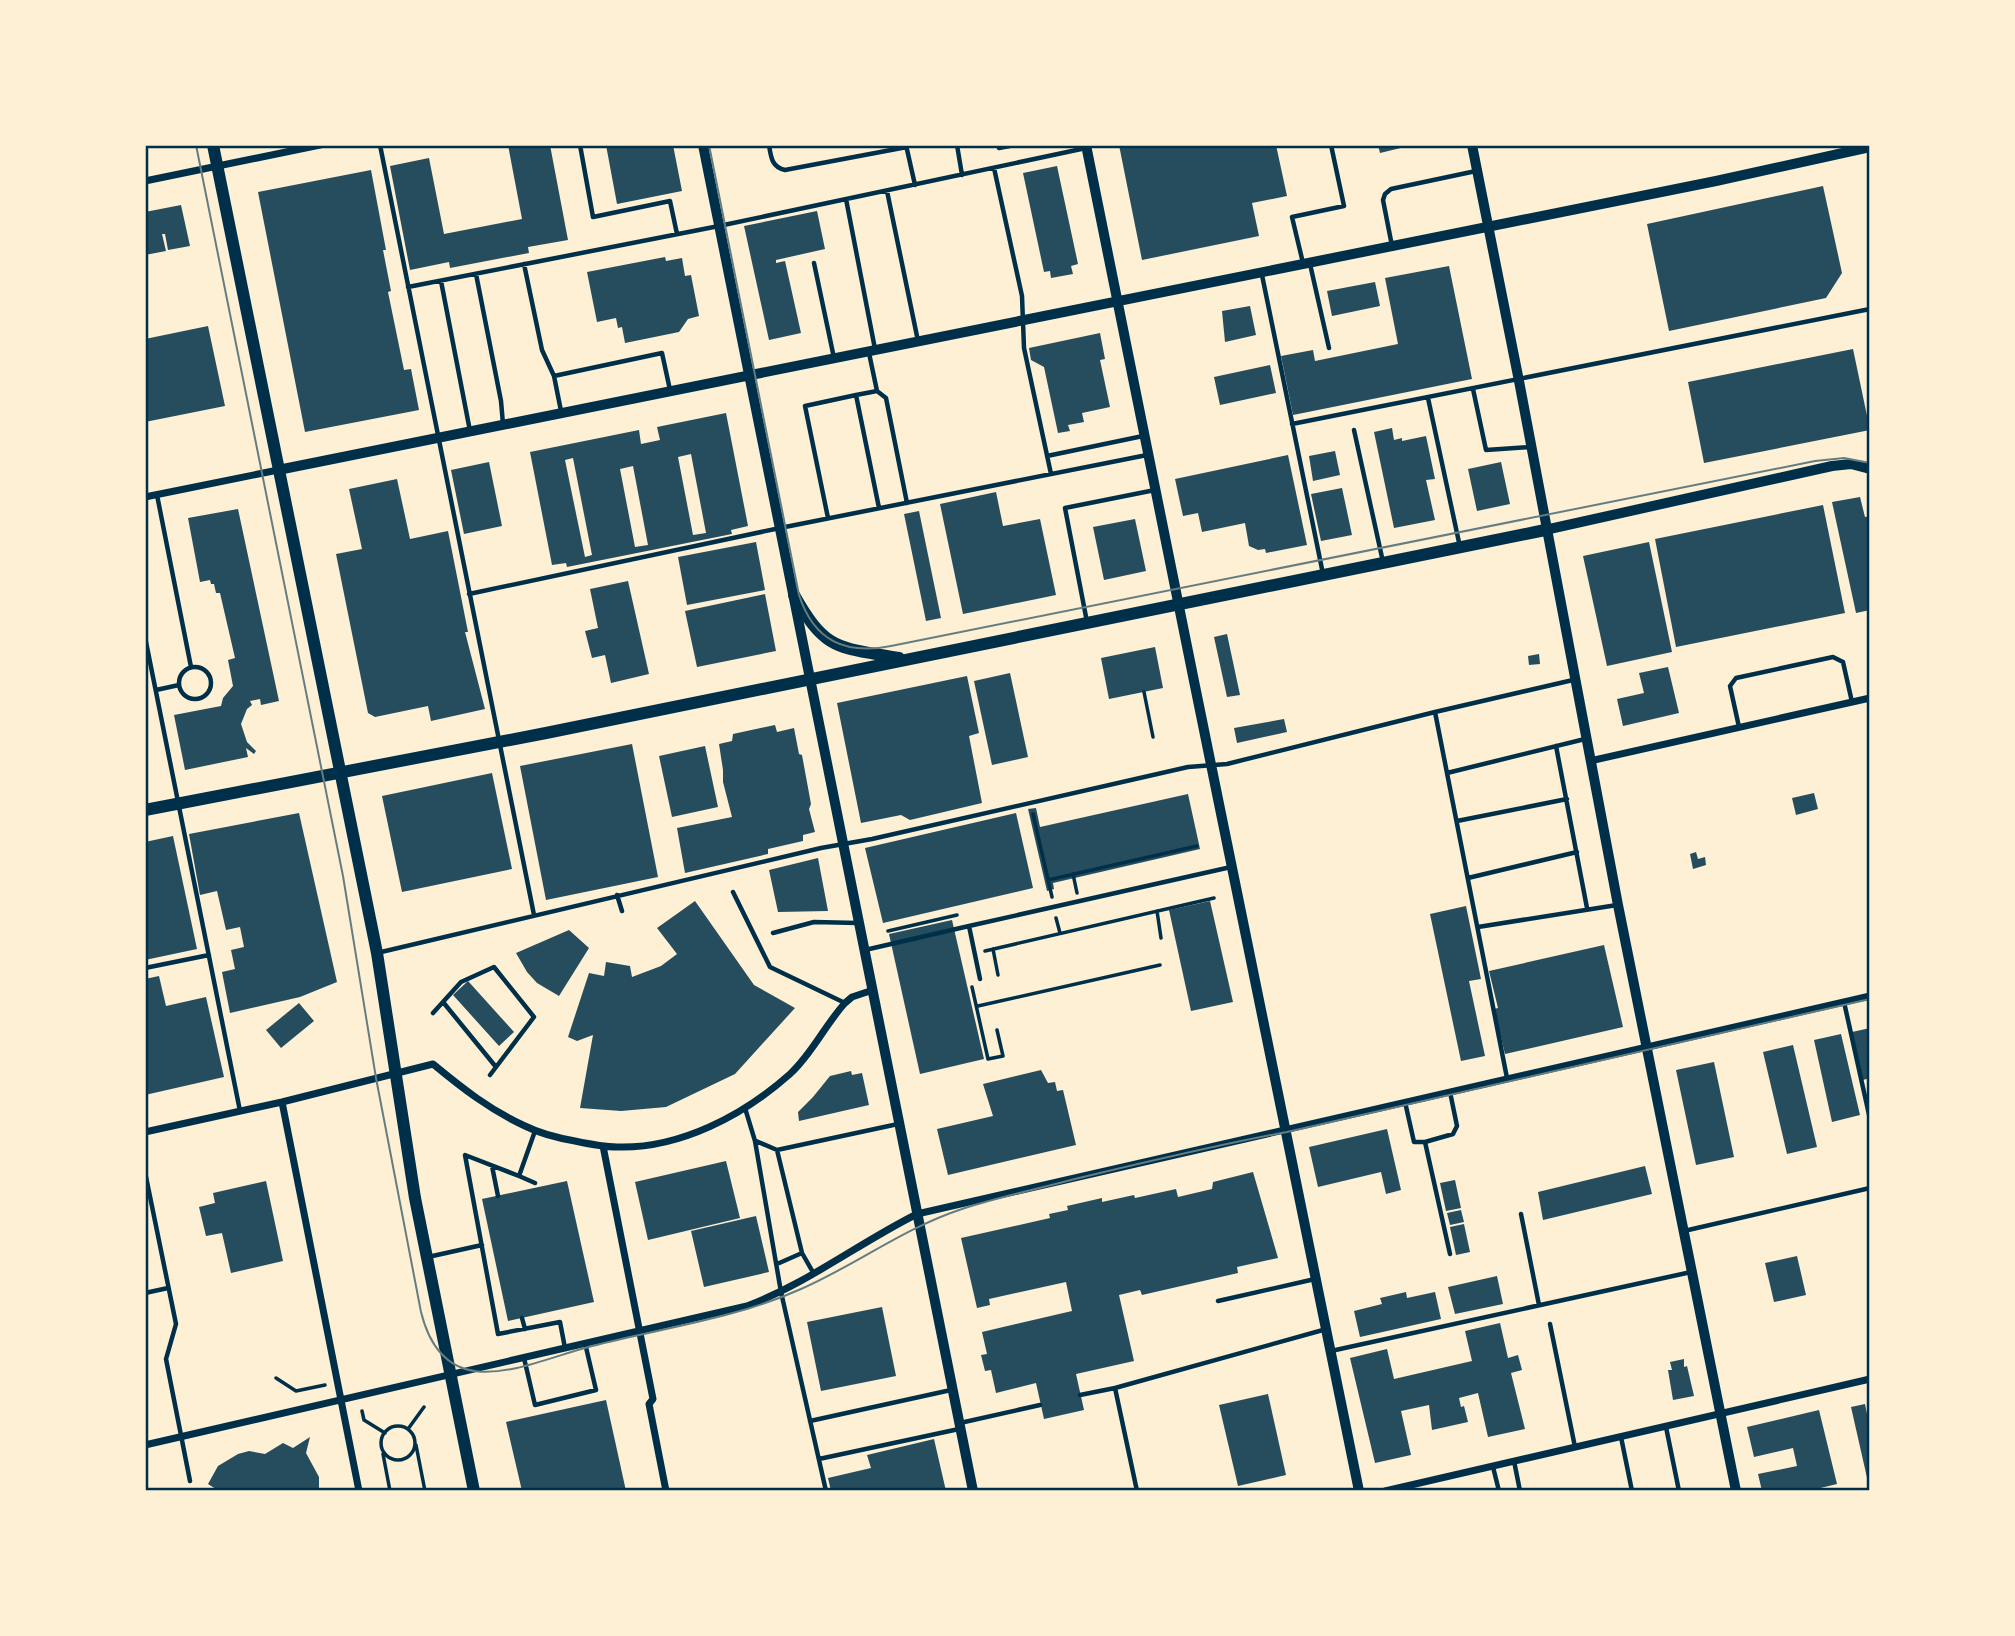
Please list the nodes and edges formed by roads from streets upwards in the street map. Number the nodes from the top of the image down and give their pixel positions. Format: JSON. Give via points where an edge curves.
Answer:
{"nodes":[{"id":1,"x":213,"y":145,"type":"edge"},
{"id":2,"x":320,"y":145,"type":"edge"},
{"id":3,"x":703,"y":145,"type":"edge"},
{"id":4,"x":1472,"y":145,"type":"edge"},
{"id":5,"x":1087,"y":147,"type":"edge"},
{"id":6,"x":1870,"y":147,"type":"edge"},
{"id":7,"x":218,"y":167,"type":"junction"},
{"id":8,"x":145,"y":181,"type":"edge"},
{"id":9,"x":1488,"y":226,"type":"junction"},
{"id":10,"x":1117,"y":302,"type":"junction"},
{"id":11,"x":749,"y":375,"type":"junction"},
{"id":12,"x":1870,"y":469,"type":"edge"},
{"id":13,"x":278,"y":470,"type":"junction"},
{"id":14,"x":145,"y":497,"type":"edge"},
{"id":15,"x":1545,"y":530,"type":"junction"},
{"id":16,"x":794,"y":595,"type":"junction"},
{"id":17,"x":1178,"y":605,"type":"junction"},
{"id":18,"x":906,"y":659,"type":"junction"},
{"id":19,"x":810,"y":678,"type":"junction"},
{"id":20,"x":1870,"y":698,"type":"edge"},
{"id":21,"x":1590,"y":761,"type":"junction"},
{"id":22,"x":339,"y":772,"type":"junction"},
{"id":23,"x":145,"y":810,"type":"edge"},
{"id":24,"x":873,"y":990,"type":"junction"},
{"id":25,"x":1870,"y":996,"type":"edge"},
{"id":26,"x":1647,"y":1047,"type":"junction"},
{"id":27,"x":395,"y":1073,"type":"junction"},
{"id":28,"x":282,"y":1102,"type":"junction"},
{"id":29,"x":1287,"y":1128,"type":"junction"},
{"id":30,"x":145,"y":1132,"type":"edge"},
{"id":31,"x":603,"y":1146,"type":"junction"},
{"id":32,"x":917,"y":1214,"type":"junction"},
{"id":33,"x":639,"y":1331,"type":"junction"},
{"id":34,"x":451,"y":1373,"type":"junction"},
{"id":35,"x":1870,"y":1380,"type":"edge"},
{"id":36,"x":340,"y":1399,"type":"junction"},
{"id":37,"x":1721,"y":1414,"type":"junction"},
{"id":38,"x":145,"y":1445,"type":"edge"},
{"id":39,"x":359,"y":1491,"type":"edge"},
{"id":40,"x":474,"y":1491,"type":"edge"},
{"id":41,"x":666,"y":1491,"type":"edge"},
{"id":42,"x":973,"y":1491,"type":"edge"},
{"id":43,"x":1359,"y":1491,"type":"edge"},
{"id":44,"x":1385,"y":1491,"type":"edge"},
{"id":45,"x":1736,"y":1491,"type":"edge"}],
"edges":[{"from":1,"to":7,"type":"main road"},
{"from":2,"to":7,"type":"street"},
{"from":3,"to":11,"type":"street"},
{"from":4,"to":9,"type":"street"},
{"from":5,"to":10,"type":"street"},
{"from":6,"to":9,"type":"street"},
{"from":7,"to":8,"type":"street"},
{"from":7,"to":13,"type":"main road"},
{"from":9,"to":10,"type":"street"},
{"from":9,"to":15,"type":"street"},
{"from":10,"to":11,"type":"street"},
{"from":10,"to":17,"type":"street"},
{"from":11,"to":13,"type":"street"},
{"from":11,"to":16,"type":"street"},
{"from":12,"to":15,"type":"street","via":[[1832,466]]},
{"from":13,"to":14,"type":"street"},
{"from":13,"to":22,"type":"main road"},
{"from":15,"to":17,"type":"main road"},
{"from":15,"to":21,"type":"street"},
{"from":16,"to":18,"type":"main road","via":[[809,622],[828,641]]},
{"from":16,"to":19,"type":"street"},
{"from":17,"to":18,"type":"main road"},
{"from":17,"to":29,"type":"street"},
{"from":18,"to":19,"type":"main road"},
{"from":19,"to":22,"type":"main road"},
{"from":19,"to":24,"type":"street"},
{"from":20,"to":21,"type":"street"},
{"from":21,"to":26,"type":"street"},
{"from":22,"to":23,"type":"main road"},
{"from":22,"to":27,"type":"main road","via":[[377,953]]},
{"from":24,"to":31,"type":"street","via":[[845,1003],[792,1072],[745,1107],[710,1126],[659,1143]]},
{"from":24,"to":32,"type":"street"},
{"from":25,"to":26,"type":"street"},
{"from":26,"to":29,"type":"street"},
{"from":26,"to":37,"type":"street"},
{"from":27,"to":28,"type":"street"},
{"from":27,"to":31,"type":"street","via":[[433,1064],[482,1103],[535,1131]]},
{"from":27,"to":34,"type":"main road"},
{"from":28,"to":30,"type":"street"},
{"from":28,"to":36,"type":"street"},
{"from":29,"to":32,"type":"street"},
{"from":29,"to":43,"type":"street"},
{"from":31,"to":33,"type":"street"},
{"from":32,"to":33,"type":"street","via":[[782,1292],[747,1306]]},
{"from":32,"to":42,"type":"street"},
{"from":33,"to":34,"type":"street"},
{"from":33,"to":41,"type":"street"},
{"from":34,"to":36,"type":"street"},
{"from":34,"to":40,"type":"main road"},
{"from":35,"to":37,"type":"street"},
{"from":36,"to":38,"type":"street"},
{"from":36,"to":39,"type":"street"},
{"from":37,"to":44,"type":"street"},
{"from":37,"to":45,"type":"street"}]}
